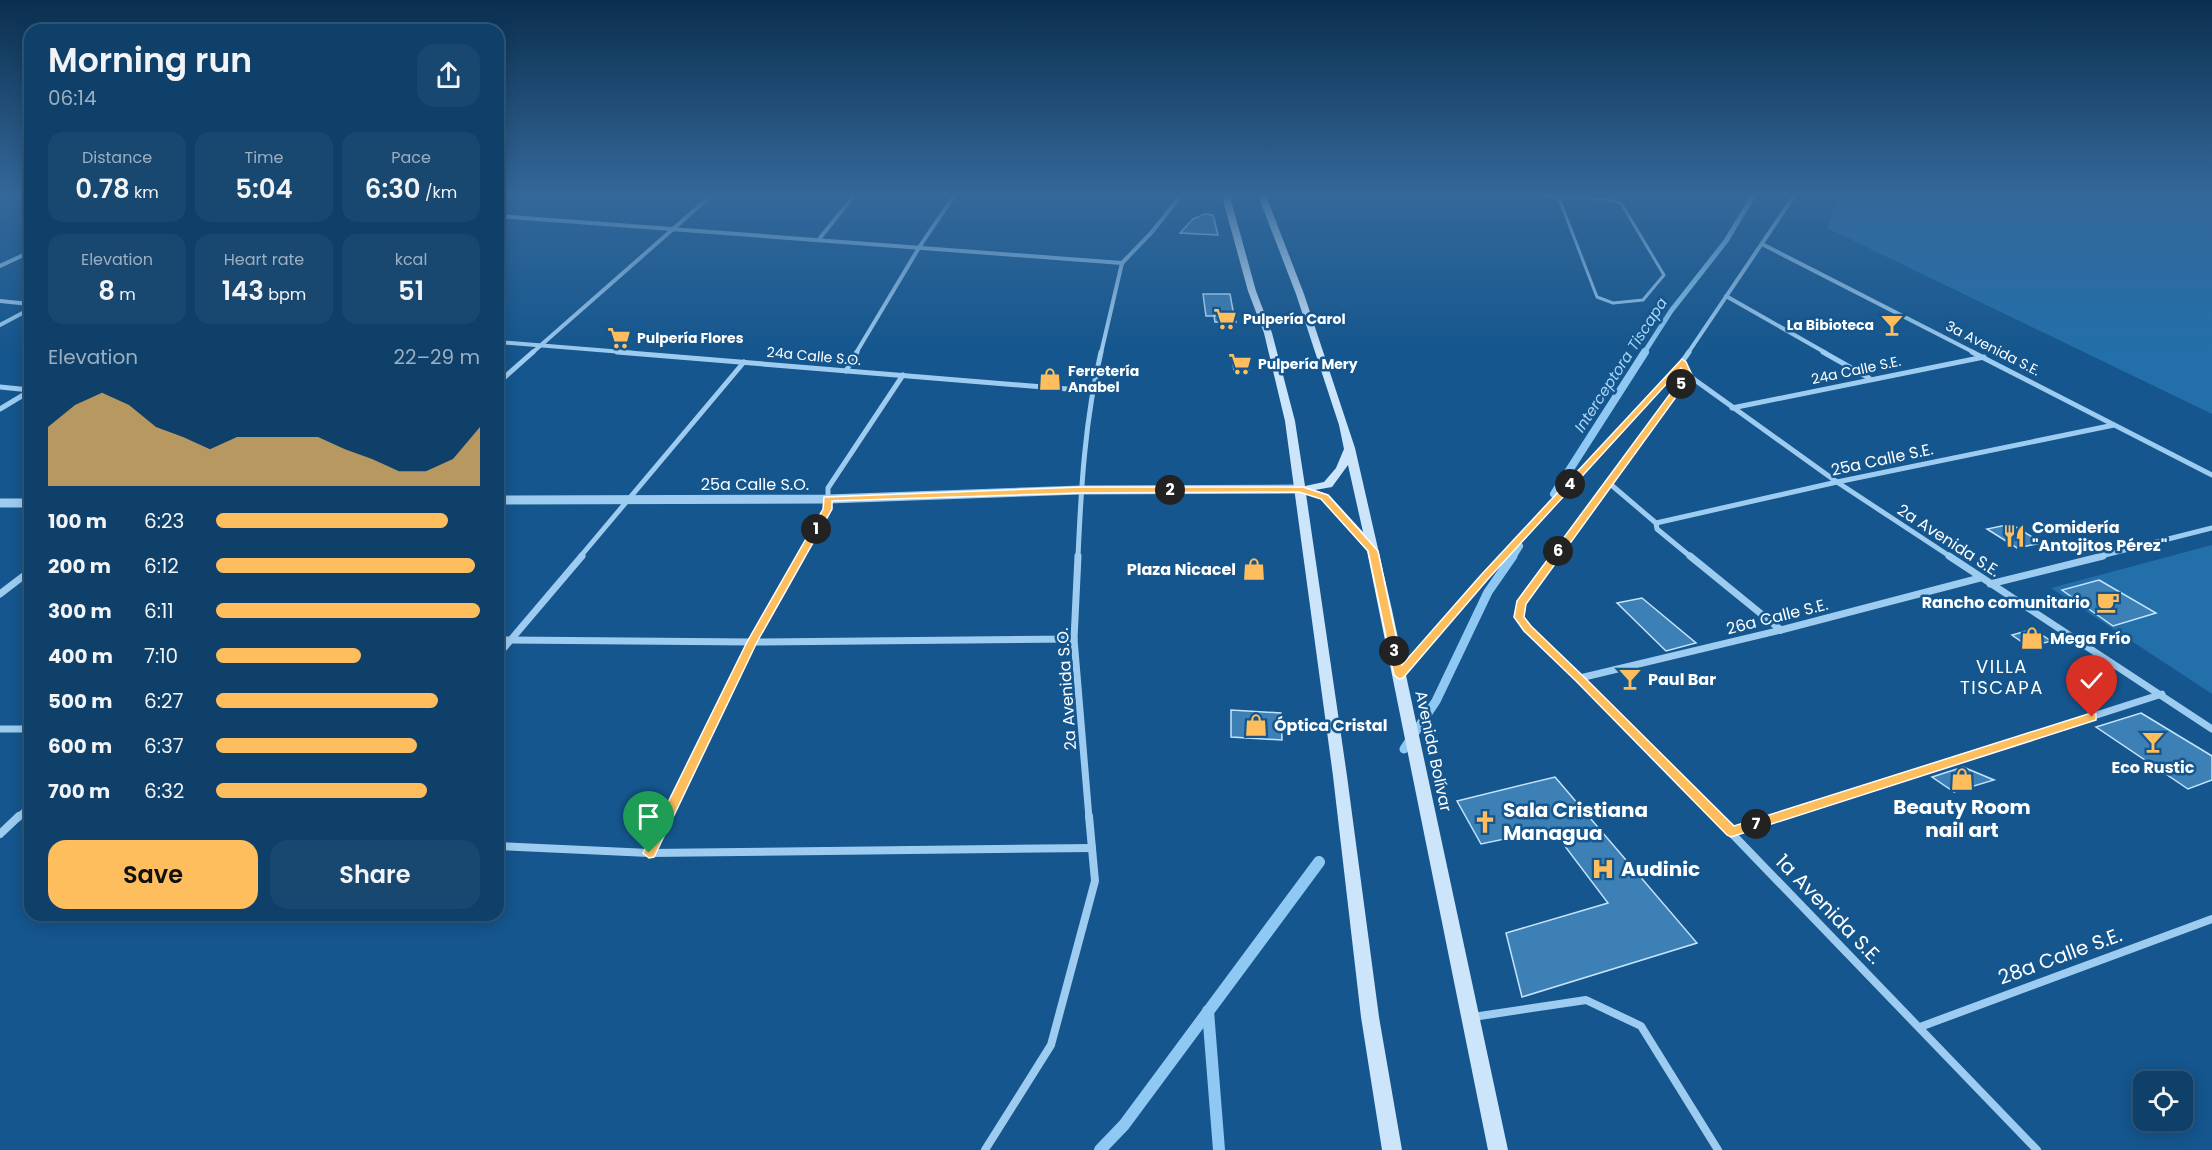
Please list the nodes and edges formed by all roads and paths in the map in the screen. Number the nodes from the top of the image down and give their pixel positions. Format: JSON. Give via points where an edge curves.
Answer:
{"nodes":[{"id":1,"x":920,"y":246,"type":"edge"},
{"id":2,"x":653,"y":247,"type":"edge"},
{"id":3,"x":928,"y":247,"type":"edge"},
{"id":4,"x":1138,"y":247,"type":"edge"},
{"id":5,"x":1240,"y":247,"type":"edge"},
{"id":6,"x":1282,"y":247,"type":"edge"},
{"id":7,"x":1578,"y":247,"type":"edge"},
{"id":8,"x":1647,"y":247,"type":"edge"},
{"id":9,"x":1760,"y":247,"type":"edge"},
{"id":10,"x":1767,"y":247,"type":"edge"},
{"id":11,"x":24,"y":255,"type":"edge"},
{"id":12,"x":1122,"y":263,"type":"junction"},
{"id":13,"x":0,"y":266,"type":"edge"},
{"id":14,"x":1726,"y":296,"type":"junction"},
{"id":15,"x":0,"y":302,"type":"edge"},
{"id":16,"x":24,"y":304,"type":"edge"},
{"id":17,"x":24,"y":312,"type":"edge"},
{"id":18,"x":0,"y":325,"type":"edge"},
{"id":19,"x":504,"y":343,"type":"edge"},
{"id":20,"x":540,"y":346,"type":"junction"},
{"id":21,"x":1985,"y":357,"type":"junction"},
{"id":22,"x":744,"y":362,"type":"junction"},
{"id":23,"x":846,"y":371,"type":"junction"},
{"id":24,"x":903,"y":375,"type":"junction"},
{"id":25,"x":1688,"y":375,"type":"junction"},
{"id":26,"x":504,"y":378,"type":"edge"},
{"id":27,"x":1869,"y":379,"type":"junction"},
{"id":28,"x":0,"y":387,"type":"edge"},
{"id":29,"x":24,"y":390,"type":"edge"},
{"id":30,"x":1092,"y":391,"type":"junction"},
{"id":31,"x":24,"y":395,"type":"edge"},
{"id":32,"x":1643,"y":405,"type":"dead end"},
{"id":33,"x":1732,"y":408,"type":"junction"},
{"id":34,"x":0,"y":409,"type":"edge"},
{"id":35,"x":2115,"y":424,"type":"junction"},
{"id":36,"x":1350,"y":448,"type":"junction"},
{"id":37,"x":2212,"y":476,"type":"edge"},
{"id":38,"x":1837,"y":482,"type":"junction"},
{"id":39,"x":1609,"y":483,"type":"junction"},
{"id":40,"x":1300,"y":489,"type":"junction"},
{"id":41,"x":1081,"y":490,"type":"junction"},
{"id":42,"x":629,"y":499,"type":"junction"},
{"id":43,"x":828,"y":499,"type":"junction"},
{"id":44,"x":504,"y":500,"type":"edge"},
{"id":45,"x":0,"y":503,"type":"edge"},
{"id":46,"x":24,"y":503,"type":"edge"},
{"id":47,"x":1656,"y":523,"type":"junction"},
{"id":48,"x":2212,"y":528,"type":"edge"},
{"id":49,"x":1373,"y":551,"type":"junction"},
{"id":50,"x":24,"y":576,"type":"edge"},
{"id":51,"x":1980,"y":578,"type":"junction"},
{"id":52,"x":1990,"y":584,"type":"junction"},
{"id":53,"x":0,"y":594,"type":"edge"},
{"id":54,"x":1781,"y":630,"type":"junction"},
{"id":55,"x":1074,"y":639,"type":"junction"},
{"id":56,"x":504,"y":640,"type":"edge"},
{"id":57,"x":511,"y":640,"type":"junction"},
{"id":58,"x":752,"y":642,"type":"junction"},
{"id":59,"x":504,"y":648,"type":"edge"},
{"id":60,"x":1580,"y":678,"type":"junction"},
{"id":61,"x":1400,"y":680,"type":"junction"},
{"id":62,"x":2162,"y":694,"type":"junction"},
{"id":63,"x":0,"y":729,"type":"edge"},
{"id":64,"x":24,"y":729,"type":"edge"},
{"id":65,"x":2212,"y":729,"type":"edge"},
{"id":66,"x":24,"y":812,"type":"edge"},
{"id":67,"x":1731,"y":832,"type":"junction"},
{"id":68,"x":0,"y":834,"type":"edge"},
{"id":69,"x":504,"y":846,"type":"edge"},
{"id":70,"x":1092,"y":848,"type":"junction"},
{"id":71,"x":649,"y":853,"type":"junction"},
{"id":72,"x":2212,"y":919,"type":"edge"},
{"id":73,"x":1472,"y":1017,"type":"junction"},
{"id":74,"x":1920,"y":1027,"type":"junction"},
{"id":75,"x":985,"y":1150,"type":"edge"},
{"id":76,"x":1392,"y":1150,"type":"edge"},
{"id":77,"x":1498,"y":1150,"type":"edge"},
{"id":78,"x":1718,"y":1150,"type":"edge"},
{"id":79,"x":2037,"y":1150,"type":"edge"}],
"edges":[{"from":1,"to":23,"type":"street"},
{"from":2,"to":20,"type":"street"},
{"from":3,"to":12,"type":"street"},
{"from":4,"to":12,"type":"street"},
{"from":5,"to":40,"type":"main road","via":[[1268,333],[1290,421]]},
{"from":6,"to":36,"type":"main road","name":"Avenida Bolívar"},
{"from":7,"to":8,"type":"lane","via":[[1597,297],[1616,303],[1643,300],[1664,275]]},
{"from":9,"to":14,"type":"street"},
{"from":10,"to":21,"type":"street","name":"3a Avenida S.E."},
{"from":11,"to":13,"type":"street"},
{"from":12,"to":30,"type":"street","name":"2a Avenida S.O."},
{"from":14,"to":25,"type":"street","name":"2a Avenida S.E.","via":[[1682,362]]},
{"from":14,"to":27,"type":"street"},
{"from":15,"to":16,"type":"street"},
{"from":17,"to":18,"type":"street"},
{"from":19,"to":20,"type":"street","name":"24a Calle S.O."},
{"from":20,"to":22,"type":"street","name":"24a Calle S.O."},
{"from":20,"to":26,"type":"street"},
{"from":21,"to":27,"type":"street","name":"24a Calle S.E."},
{"from":21,"to":35,"type":"street","name":"3a Avenida S.E."},
{"from":22,"to":23,"type":"street","name":"24a Calle S.O."},
{"from":22,"to":42,"type":"street"},
{"from":23,"to":24,"type":"street","name":"24a Calle S.O."},
{"from":24,"to":30,"type":"street","name":"24a Calle S.O."},
{"from":24,"to":43,"type":"street","via":[[828,488]]},
{"from":25,"to":33,"type":"street","name":"2a Avenida S.E."},
{"from":25,"to":39,"type":"street"},
{"from":27,"to":33,"type":"street","name":"24a Calle S.E."},
{"from":28,"to":29,"type":"street"},
{"from":30,"to":41,"type":"street","name":"2a Avenida S.O."},
{"from":31,"to":34,"type":"street"},
{"from":32,"to":61,"type":"path","via":[[1493,568]]},
{"from":33,"to":38,"type":"street","name":"2a Avenida S.E."},
{"from":35,"to":37,"type":"street","name":"3a Avenida S.E."},
{"from":35,"to":38,"type":"street","name":"25a Calle S.E."},
{"from":36,"to":40,"type":"main road","via":[[1328,485]]},
{"from":36,"to":49,"type":"main road","name":"Avenida Bolívar"},
{"from":38,"to":47,"type":"street","name":"25a Calle S.E."},
{"from":38,"to":51,"type":"street","name":"2a Avenida S.E."},
{"from":39,"to":47,"type":"street"},
{"from":39,"to":60,"type":"street","name":"1a Avenida S.E.","via":[[1521,603],[1519,617],[1527,629]]},
{"from":40,"to":41,"type":"street","name":"25a Calle S.O."},
{"from":40,"to":49,"type":"main road","via":[[1324,497]]},
{"from":40,"to":76,"type":"main road"},
{"from":41,"to":43,"type":"street","name":"25a Calle S.O."},
{"from":41,"to":55,"type":"street","name":"2a Avenida S.O."},
{"from":42,"to":43,"type":"street","name":"25a Calle S.O."},
{"from":42,"to":44,"type":"street","name":"25a Calle S.O."},
{"from":42,"to":57,"type":"street"},
{"from":43,"to":58,"type":"street","via":[[828,509]]},
{"from":45,"to":46,"type":"street"},
{"from":47,"to":54,"type":"street","via":[[1657,529]]},
{"from":48,"to":52,"type":"street"},
{"from":49,"to":61,"type":"main road","name":"Avenida Bolívar"},
{"from":50,"to":53,"type":"street"},
{"from":51,"to":52,"type":"street","name":"2a Avenida S.E."},
{"from":51,"to":54,"type":"street","name":"26a Calle S.E."},
{"from":52,"to":62,"type":"street","name":"2a Avenida S.E."},
{"from":54,"to":60,"type":"street","name":"26a Calle S.E."},
{"from":55,"to":58,"type":"street"},
{"from":55,"to":70,"type":"street","name":"2a Avenida S.O."},
{"from":56,"to":57,"type":"street"},
{"from":57,"to":58,"type":"street"},
{"from":57,"to":59,"type":"street"},
{"from":58,"to":71,"type":"street"},
{"from":60,"to":67,"type":"street","name":"1a Avenida S.E."},
{"from":61,"to":73,"type":"main road","name":"Avenida Bolívar"},
{"from":62,"to":65,"type":"street","name":"2a Avenida S.E."},
{"from":62,"to":67,"type":"street"},
{"from":63,"to":64,"type":"street"},
{"from":66,"to":68,"type":"street"},
{"from":67,"to":74,"type":"street","name":"1a Avenida S.E."},
{"from":69,"to":71,"type":"street"},
{"from":70,"to":71,"type":"street"},
{"from":70,"to":75,"type":"street","name":"2a Avenida S.O.","via":[[1095,880],[1051,1045]]},
{"from":72,"to":74,"type":"street","name":"28a Calle S.E."},
{"from":73,"to":77,"type":"main road","name":"Avenida Bolívar"},
{"from":73,"to":78,"type":"street","via":[[1586,1000],[1641,1026]]},
{"from":74,"to":79,"type":"street","name":"1a Avenida S.E."}]}
